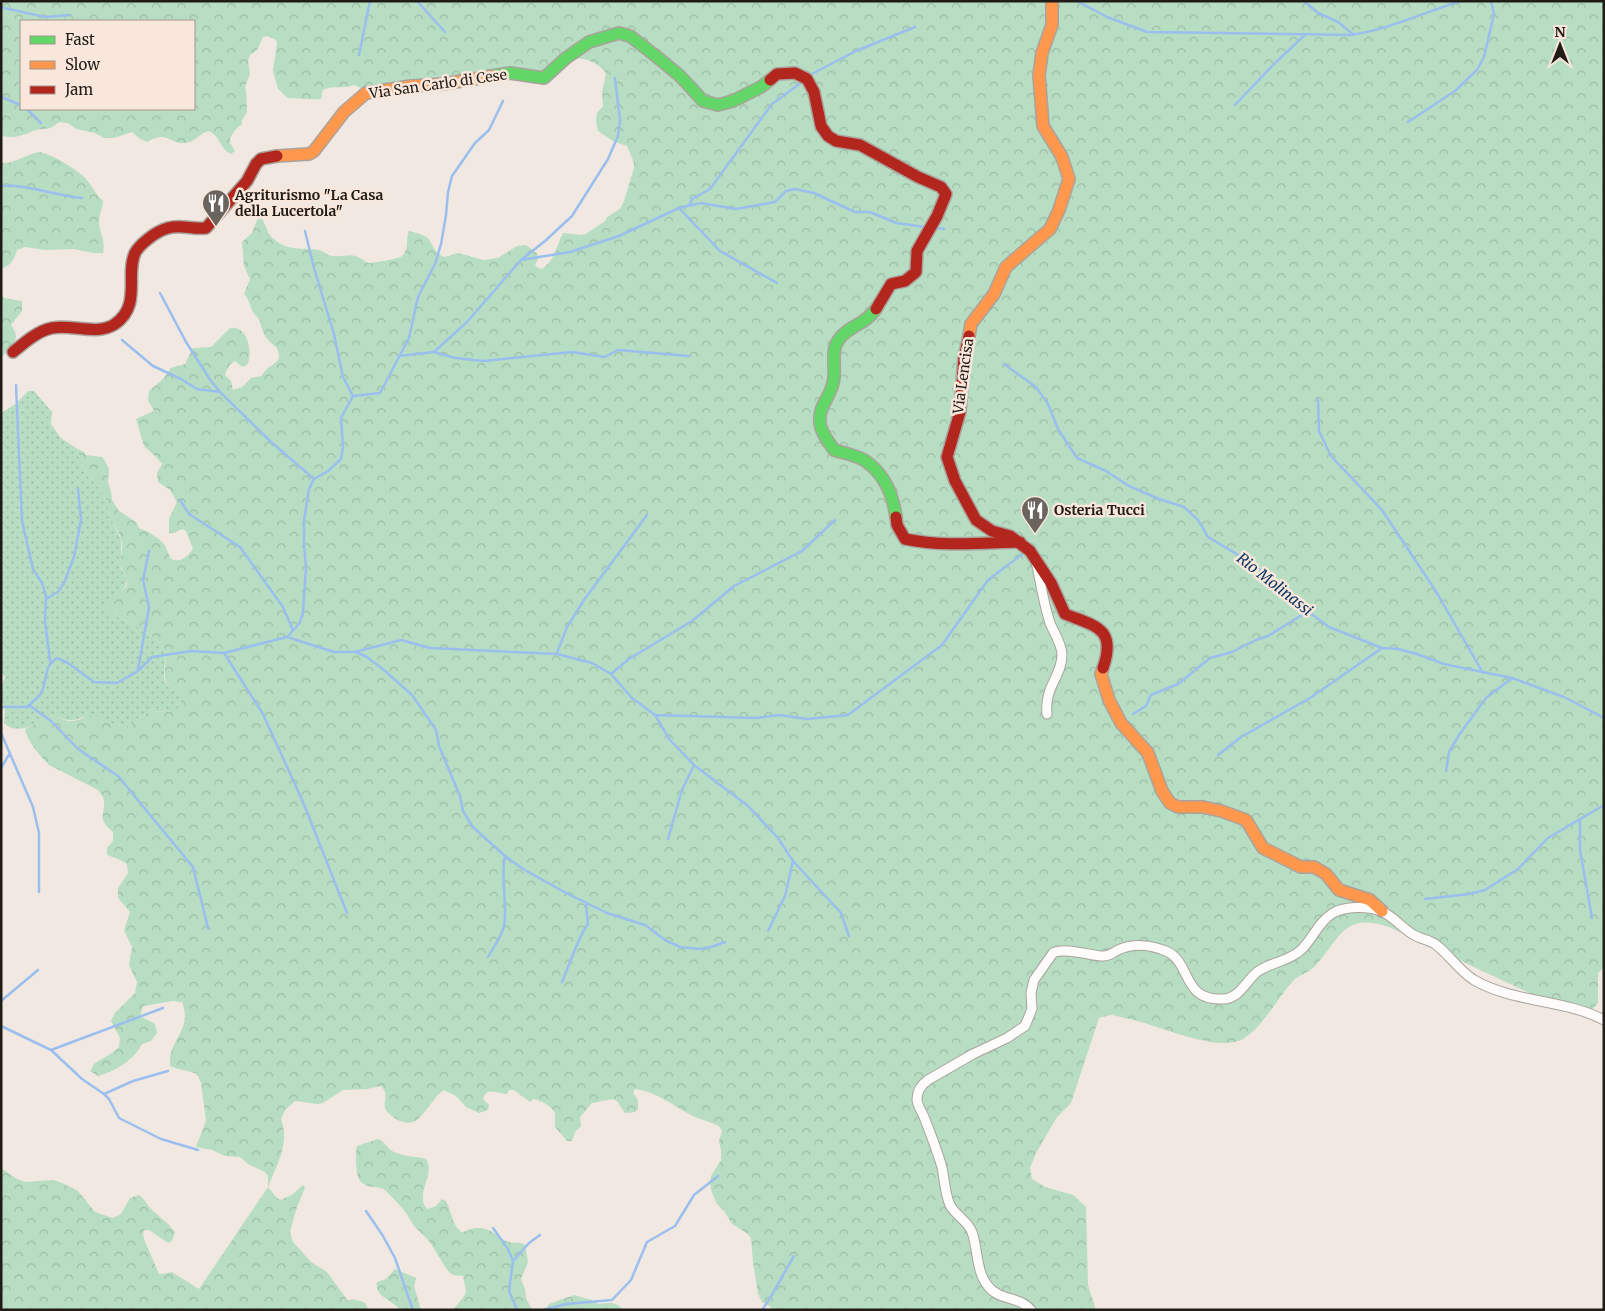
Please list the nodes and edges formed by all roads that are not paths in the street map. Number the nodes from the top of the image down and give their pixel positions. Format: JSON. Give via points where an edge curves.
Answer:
{"nodes":[{"id":1,"x":1052,"y":1,"type":"edge"},
{"id":2,"x":13,"y":352,"type":"dead end"},
{"id":3,"x":1020,"y":542,"type":"junction"},
{"id":4,"x":1036,"y":561,"type":"junction"},
{"id":5,"x":1047,"y":714,"type":"dead end"},
{"id":6,"x":1382,"y":911,"type":"junction"},
{"id":7,"x":1604,"y":1020,"type":"edge"},
{"id":8,"x":1030,"y":1310,"type":"edge"}],
"edges":[{"from":1,"to":3,"type":"street","name":"Via Lencisa","via":[[1052,25],[1042,53],[1039,75],[1043,126],[1062,157],[1069,179],[1050,229],[1006,267],[994,294],[971,324],[964,358],[960,412],[947,457],[955,481],[976,520],[992,531]]},
{"from":2,"to":3,"type":"street","name":"Via San Carlo di Cese","via":[[49,328],[109,328],[119,321],[131,298],[135,252],[146,240],[170,226],[206,228],[247,181],[258,162],[270,156],[314,151],[342,115],[366,93],[510,73],[544,78],[589,42],[619,33],[630,36],[657,57],[703,101],[718,105],[761,87],[777,74],[795,73],[808,79],[821,126],[828,136],[836,141],[860,145],[941,187],[946,194],[917,252],[916,272],[905,281],[891,284],[866,321],[854,326],[836,343],[832,386],[820,412],[820,425],[834,450],[863,459],[886,483],[894,502],[897,525],[905,539],[919,543]]},
{"from":3,"to":4,"type":"street","name":"Via Lencisa"},
{"from":4,"to":5,"type":"street","name":"Via Lencisa","via":[[1050,622],[1062,653],[1048,692]]},
{"from":4,"to":6,"type":"street","via":[[1052,583],[1065,614],[1099,628],[1106,637],[1108,652],[1101,674],[1109,700],[1121,723],[1148,753],[1170,803],[1178,807],[1221,811],[1246,820],[1262,848],[1301,867],[1314,867],[1326,874],[1339,890],[1370,900]]},
{"from":6,"to":7,"type":"street","via":[[1415,936],[1435,944],[1474,980],[1504,993],[1579,1010]]},
{"from":6,"to":8,"type":"street","via":[[1360,907],[1335,912],[1326,918],[1302,950],[1257,972],[1235,995],[1224,1000],[1197,992],[1177,958],[1168,952],[1145,946],[1133,946],[1109,956],[1056,951],[1034,980],[1032,1009],[1025,1026],[950,1066],[922,1085],[918,1104],[941,1165],[947,1198],[956,1215],[971,1229],[987,1285],[1005,1298],[1021,1301]]}]}
